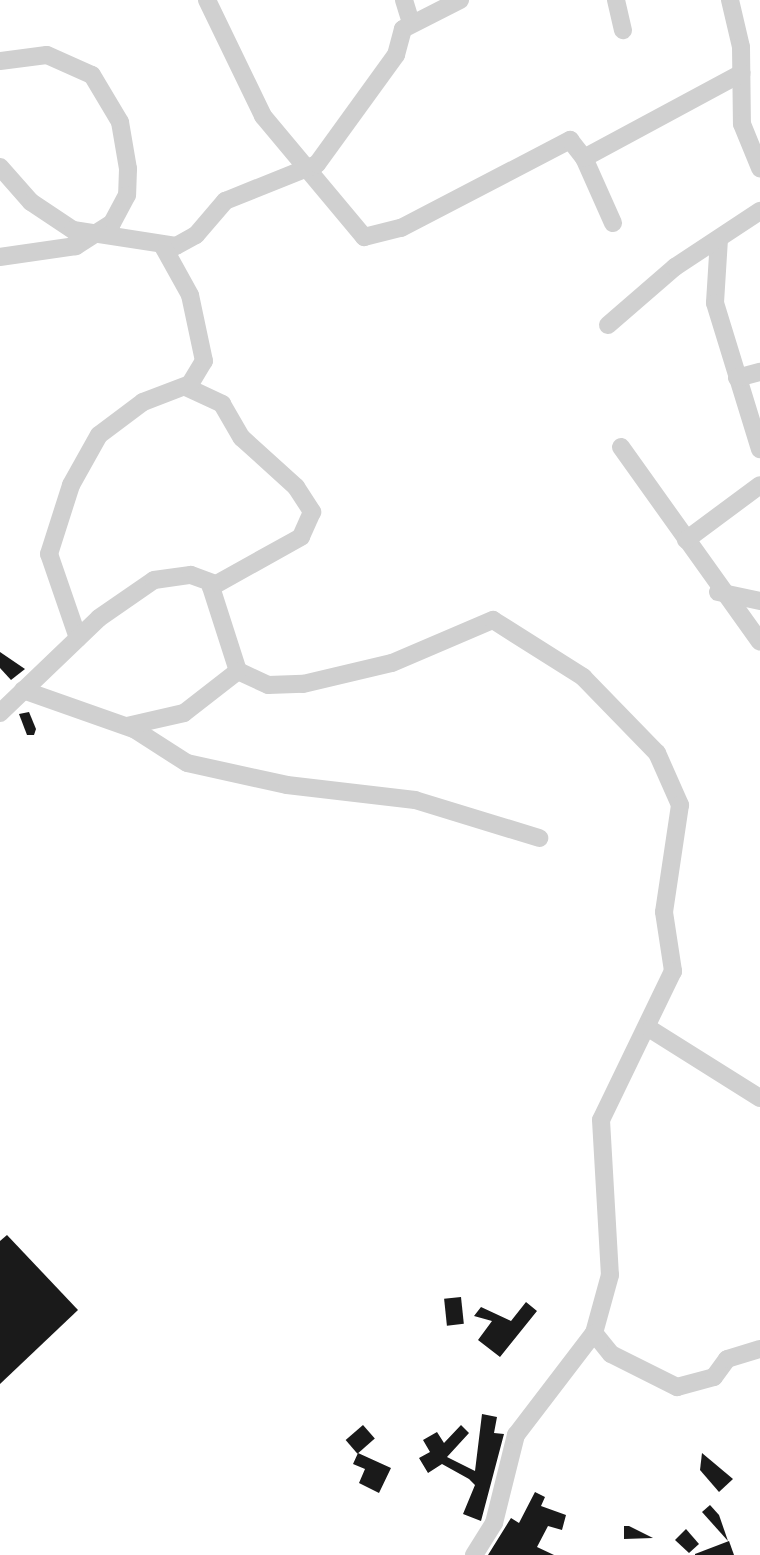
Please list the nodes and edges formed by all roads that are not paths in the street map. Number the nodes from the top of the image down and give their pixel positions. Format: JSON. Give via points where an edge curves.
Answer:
{"nodes":[{"id":1,"x":207,"y":0,"type":"edge"},
{"id":2,"x":404,"y":0,"type":"edge"},
{"id":3,"x":460,"y":0,"type":"edge"},
{"id":4,"x":616,"y":0,"type":"edge"},
{"id":5,"x":730,"y":0,"type":"edge"},
{"id":6,"x":411,"y":23,"type":"junction"},
{"id":7,"x":623,"y":30,"type":"dead end"},
{"id":8,"x":0,"y":61,"type":"edge"},
{"id":9,"x":742,"y":73,"type":"junction"},
{"id":10,"x":584,"y":158,"type":"junction"},
{"id":11,"x":0,"y":167,"type":"edge"},
{"id":12,"x":760,"y":168,"type":"edge"},
{"id":13,"x":304,"y":172,"type":"junction"},
{"id":14,"x":760,"y":211,"type":"edge"},
{"id":15,"x":613,"y":223,"type":"dead end"},
{"id":16,"x":94,"y":235,"type":"junction"},
{"id":17,"x":719,"y":239,"type":"junction"},
{"id":18,"x":164,"y":248,"type":"junction"},
{"id":19,"x":0,"y":257,"type":"edge"},
{"id":20,"x":608,"y":325,"type":"dead end"},
{"id":21,"x":760,"y":372,"type":"edge"},
{"id":22,"x":737,"y":378,"type":"junction"},
{"id":23,"x":186,"y":387,"type":"junction"},
{"id":24,"x":621,"y":447,"type":"dead end"},
{"id":25,"x":760,"y":449,"type":"edge"},
{"id":26,"x":760,"y":485,"type":"edge"},
{"id":27,"x":686,"y":540,"type":"junction"},
{"id":28,"x":213,"y":583,"type":"junction"},
{"id":29,"x":718,"y":592,"type":"junction"},
{"id":30,"x":760,"y":601,"type":"edge"},
{"id":31,"x":78,"y":638,"type":"junction"},
{"id":32,"x":760,"y":642,"type":"edge"},
{"id":33,"x":238,"y":671,"type":"junction"},
{"id":34,"x":23,"y":690,"type":"junction"},
{"id":35,"x":0,"y":713,"type":"edge"},
{"id":36,"x":127,"y":726,"type":"junction"},
{"id":37,"x":539,"y":838,"type":"dead end"},
{"id":38,"x":650,"y":1029,"type":"junction"},
{"id":39,"x":760,"y":1098,"type":"edge"},
{"id":40,"x":594,"y":1333,"type":"junction"},
{"id":41,"x":760,"y":1349,"type":"edge"},
{"id":42,"x":474,"y":1555,"type":"edge"}],
"edges":[{"from":1,"to":13,"type":"street","via":[[263,116]]},
{"from":2,"to":6,"type":"street"},
{"from":3,"to":6,"type":"street"},
{"from":4,"to":7,"type":"street"},
{"from":5,"to":9,"type":"street"},
{"from":6,"to":13,"type":"street","via":[[339,140]]},
{"from":8,"to":16,"type":"street","via":[[70,60],[112,103],[124,141],[127,195],[112,223]]},
{"from":9,"to":10,"type":"street"},
{"from":9,"to":12,"type":"street","via":[[742,124]]},
{"from":10,"to":13,"type":"street","via":[[570,140],[371,239]]},
{"from":10,"to":15,"type":"street"},
{"from":11,"to":16,"type":"street","via":[[51,218]]},
{"from":13,"to":18,"type":"street","via":[[225,201],[196,235]]},
{"from":14,"to":17,"type":"street"},
{"from":16,"to":18,"type":"street"},
{"from":16,"to":19,"type":"street","via":[[36,257]]},
{"from":17,"to":20,"type":"street"},
{"from":17,"to":22,"type":"street","via":[[713,293]]},
{"from":18,"to":23,"type":"street","via":[[202,330],[204,361]]},
{"from":21,"to":22,"type":"street"},
{"from":22,"to":25,"type":"street"},
{"from":23,"to":28,"type":"street","via":[[222,404],[242,438],[296,487],[312,512],[301,537]]},
{"from":23,"to":31,"type":"street","via":[[119,416],[99,435],[71,485],[49,554]]},
{"from":24,"to":27,"type":"street"},
{"from":26,"to":27,"type":"street"},
{"from":27,"to":29,"type":"street"},
{"from":28,"to":31,"type":"street","via":[[191,575],[159,577]]},
{"from":28,"to":33,"type":"street"},
{"from":29,"to":30,"type":"street"},
{"from":29,"to":32,"type":"street"},
{"from":31,"to":34,"type":"street"},
{"from":33,"to":36,"type":"street","via":[[184,713]]},
{"from":33,"to":38,"type":"street","via":[[268,685],[303,684],[392,663],[486,619],[583,677],[657,753],[680,805],[664,912],[673,971]]},
{"from":34,"to":35,"type":"street"},
{"from":34,"to":36,"type":"street"},
{"from":36,"to":37,"type":"street","via":[[187,763],[287,785],[393,795]]},
{"from":38,"to":39,"type":"street"},
{"from":38,"to":40,"type":"street","via":[[601,1120],[610,1275]]},
{"from":40,"to":41,"type":"street","via":[[611,1354],[677,1387],[714,1377],[727,1359]]},
{"from":40,"to":42,"type":"street","via":[[516,1435],[494,1523]]}]}
